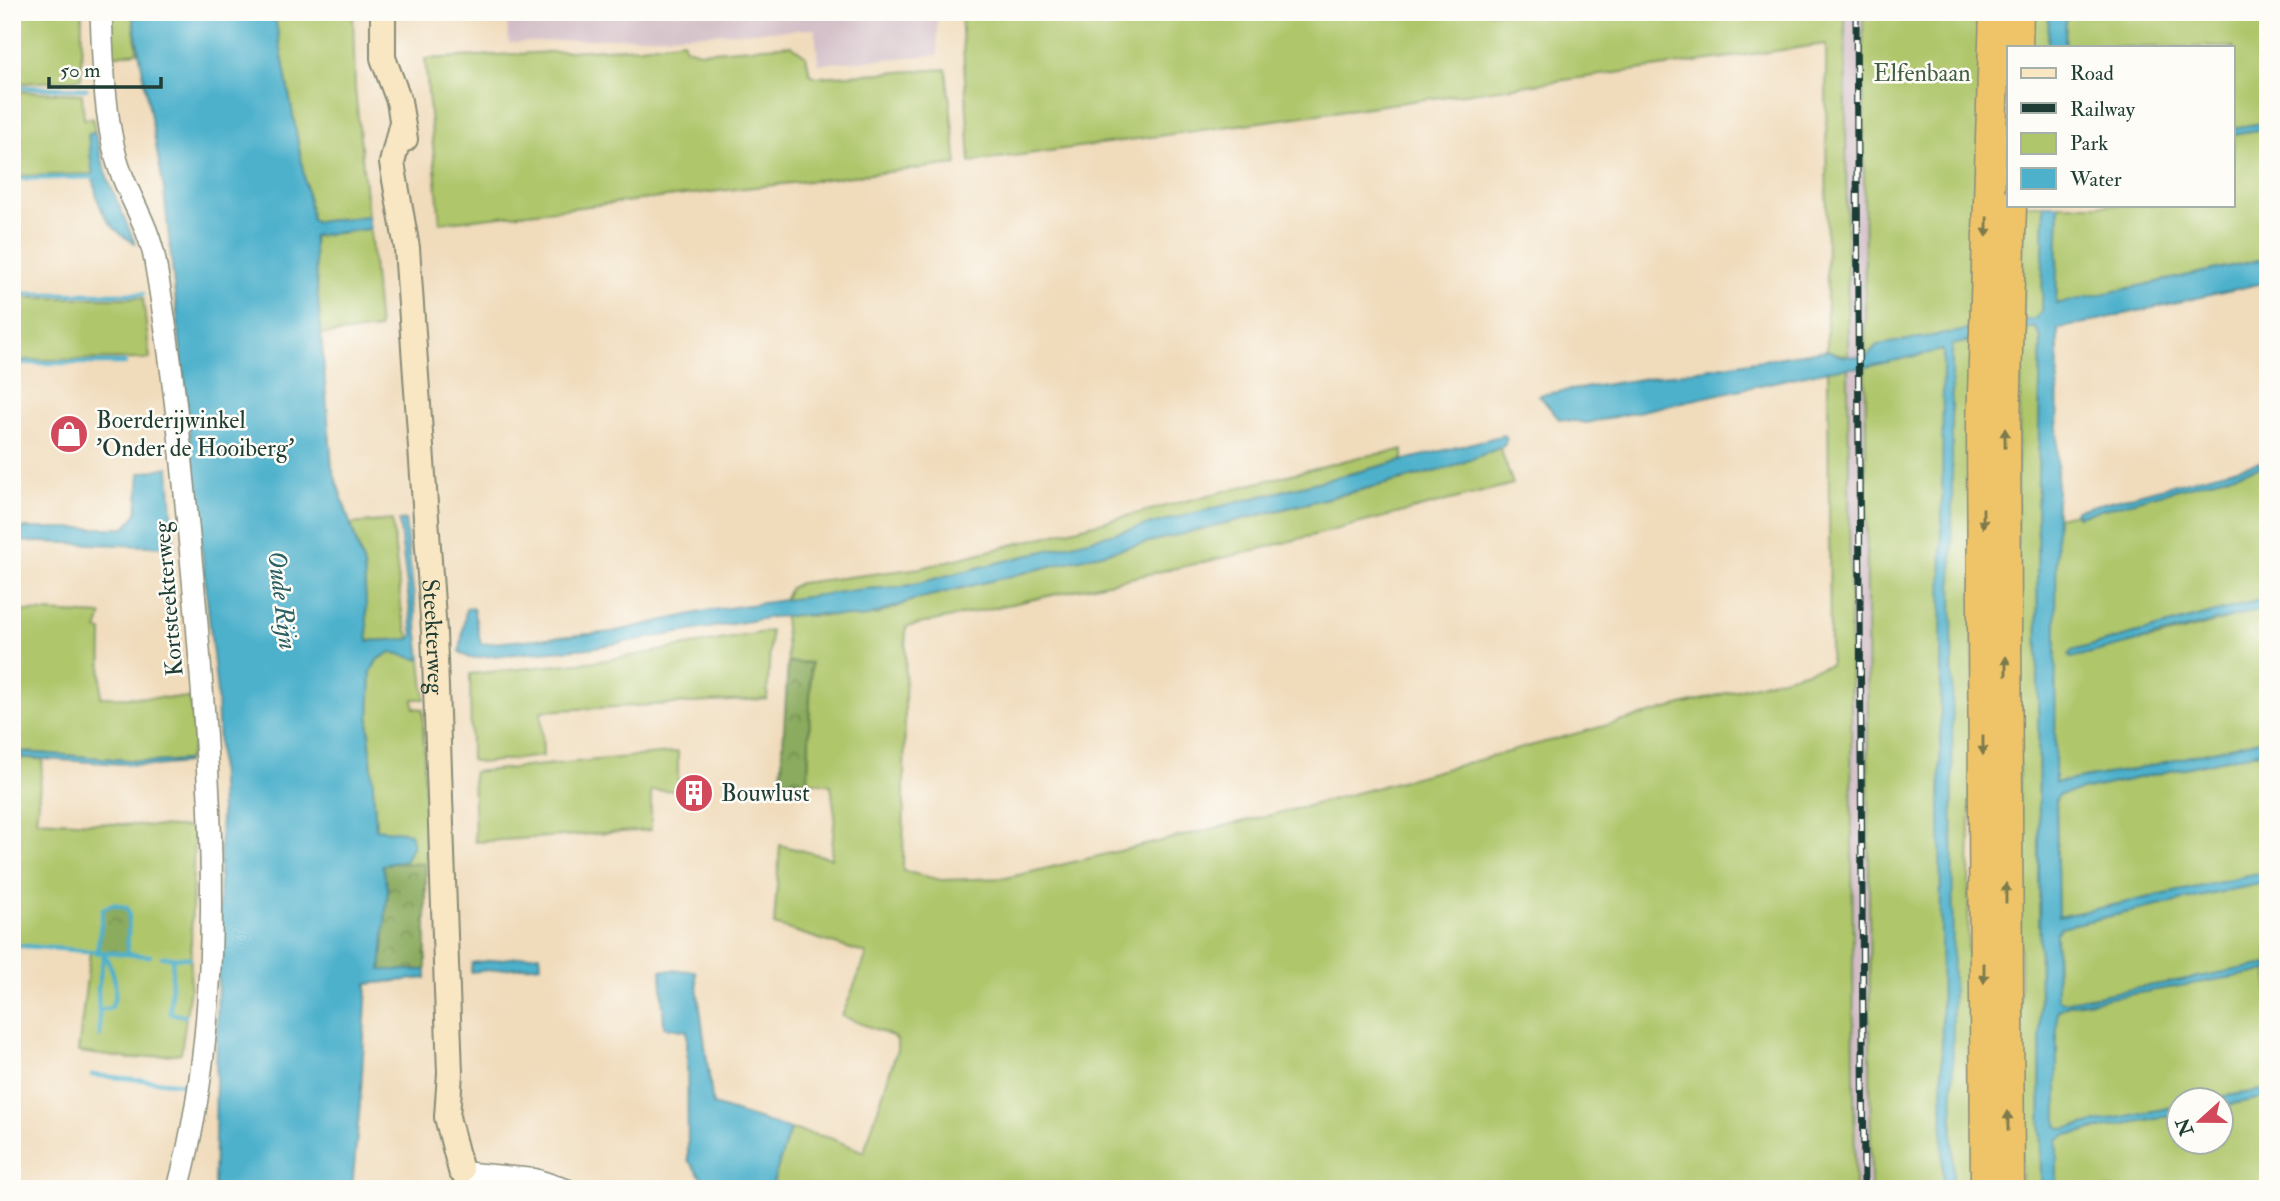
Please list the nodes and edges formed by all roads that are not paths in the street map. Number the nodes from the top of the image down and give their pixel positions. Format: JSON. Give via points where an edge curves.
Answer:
{"nodes":[{"id":1,"x":101,"y":12,"type":"edge"},
{"id":2,"x":383,"y":12,"type":"edge"},
{"id":3,"x":1995,"y":12,"type":"edge"},
{"id":4,"x":2018,"y":12,"type":"edge"},
{"id":5,"x":2017,"y":46,"type":"edge"},
{"id":6,"x":2011,"y":206,"type":"edge"},
{"id":7,"x":1996,"y":310,"type":"junction"},
{"id":8,"x":1995,"y":349,"type":"junction"},
{"id":9,"x":461,"y":1180,"type":"edge"},
{"id":10,"x":178,"y":1189,"type":"edge"},
{"id":11,"x":569,"y":1189,"type":"edge"},
{"id":12,"x":1986,"y":1189,"type":"edge"},
{"id":13,"x":2009,"y":1189,"type":"edge"}],
"edges":[{"from":1,"to":10,"type":"street","name":"Kortsteekterweg","via":[[109,125],[117,161],[154,257],[168,342],[208,750],[211,900],[206,1014]]},
{"from":2,"to":9,"type":"main road","name":"Steekterweg","via":[[383,58],[399,100],[401,125],[392,163],[407,248],[434,632],[450,1073],[462,1119]]},
{"from":3,"to":7,"type":"highway","one_way":true},
{"from":4,"to":5,"type":"highway"},
{"from":6,"to":7,"type":"highway"},
{"from":7,"to":8,"type":"highway"},
{"from":8,"to":12,"type":"highway","one_way":true},
{"from":13,"to":8,"type":"highway","one_way":true},
{"from":9,"to":11,"type":"street","via":[[535,1178]]}]}
